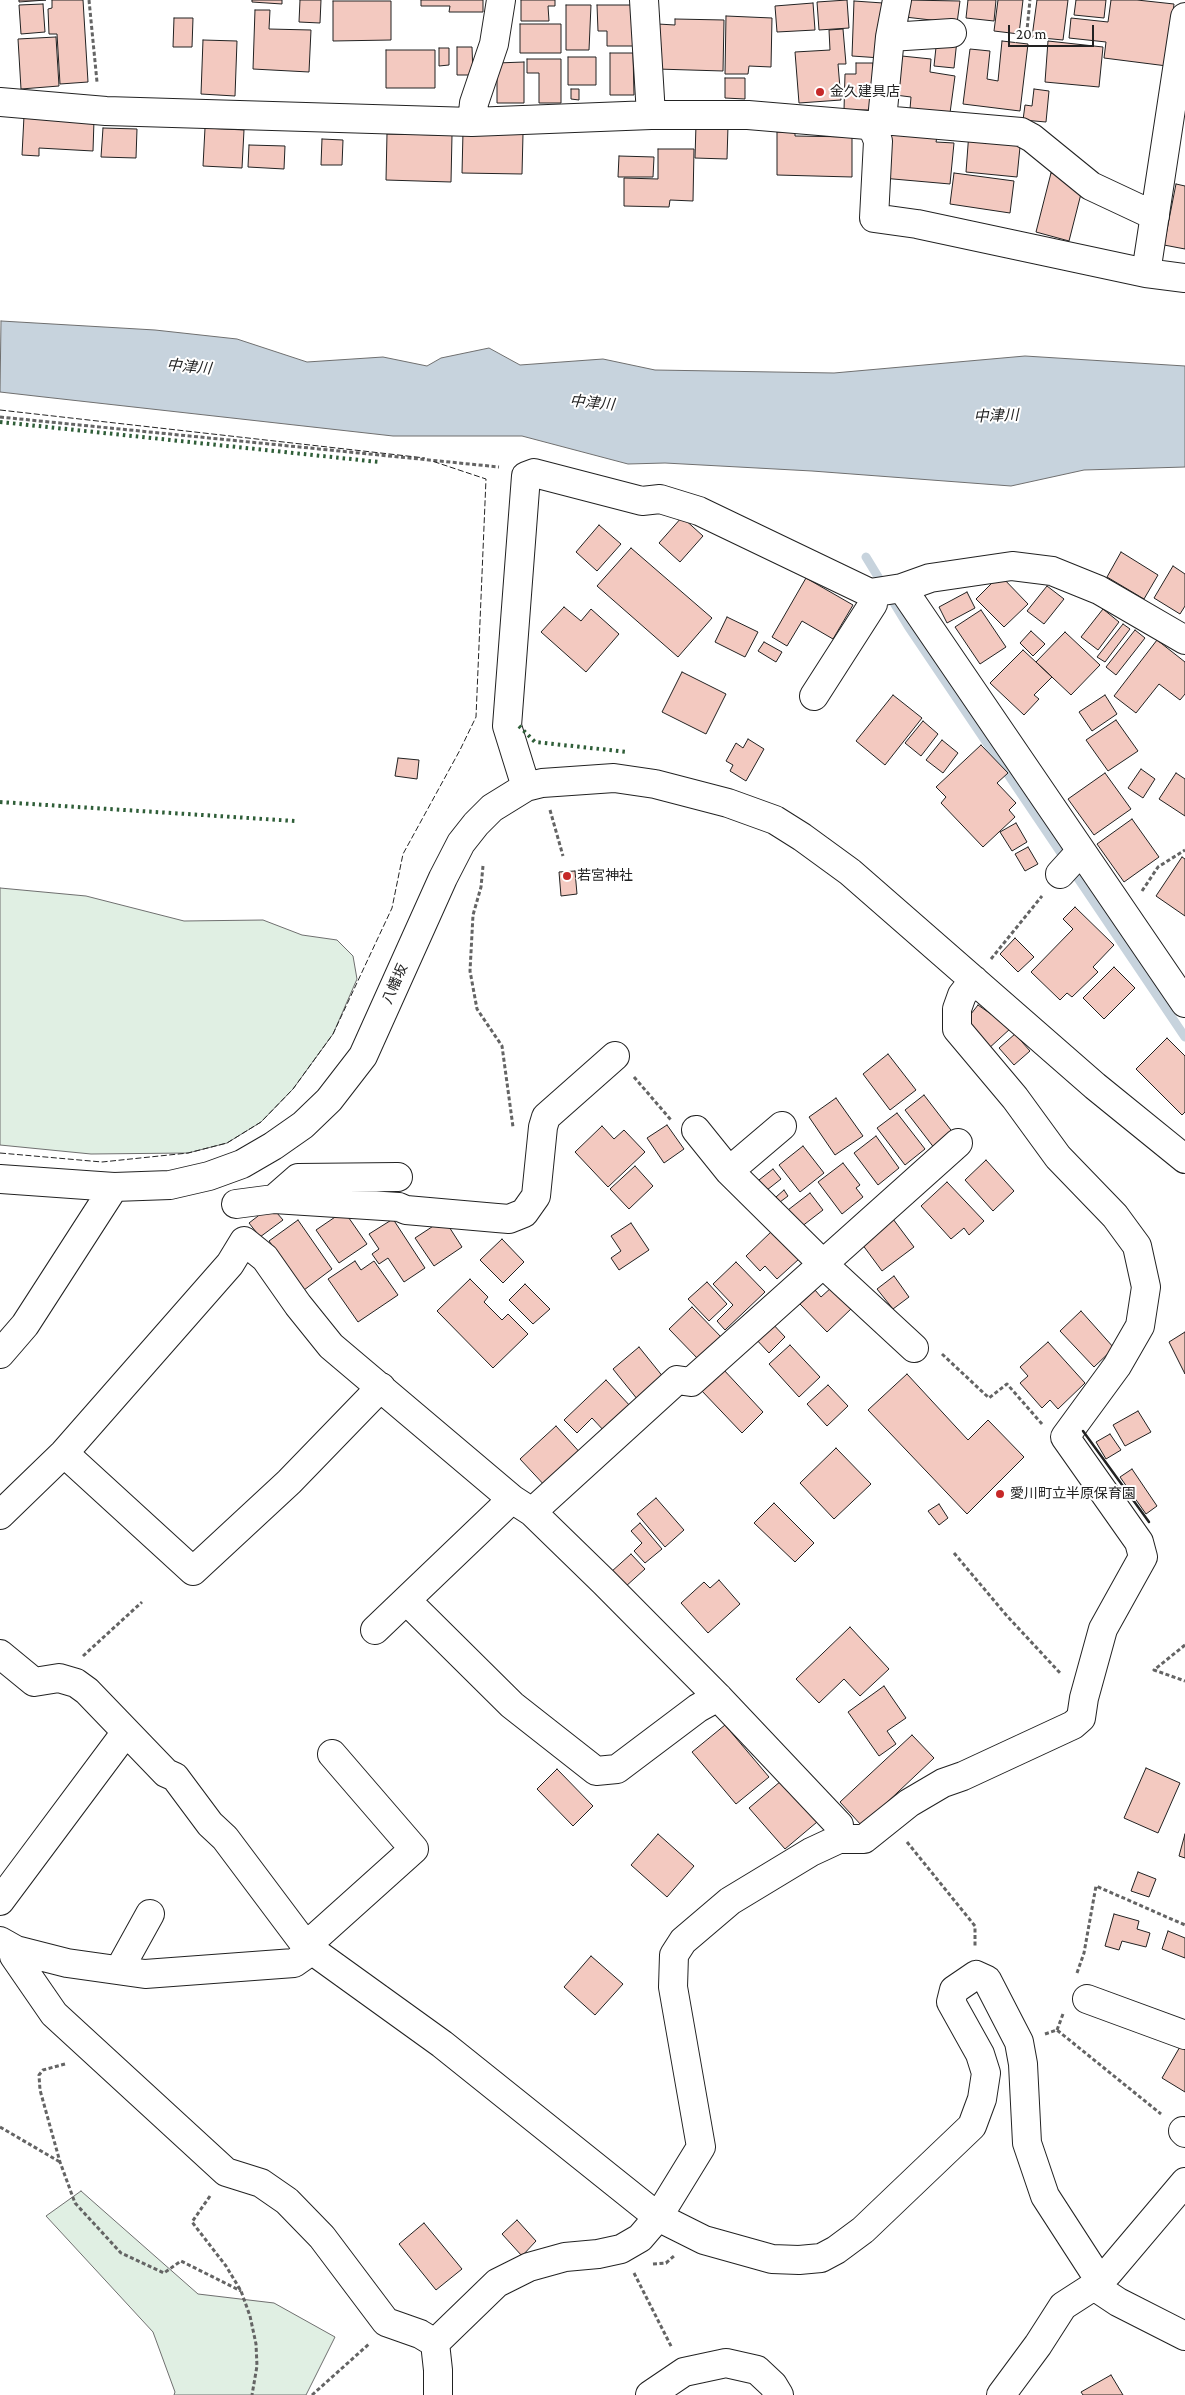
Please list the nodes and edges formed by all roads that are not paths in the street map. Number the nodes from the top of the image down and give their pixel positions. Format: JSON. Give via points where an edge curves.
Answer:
{"nodes":[{"id":1,"x":501,"y":0,"type":"edge"},
{"id":2,"x":644,"y":0,"type":"edge"},
{"id":3,"x":897,"y":0,"type":"edge"},
{"id":4,"x":1185,"y":17,"type":"edge"},
{"id":5,"x":952,"y":33,"type":"dead end"},
{"id":6,"x":890,"y":37,"type":"junction"},
{"id":7,"x":0,"y":102,"type":"edge"},
{"id":8,"x":651,"y":115,"type":"junction"},
{"id":9,"x":472,"y":122,"type":"junction"},
{"id":10,"x":878,"y":125,"type":"junction"},
{"id":11,"x":1155,"y":216,"type":"junction"},
{"id":12,"x":1146,"y":273,"type":"junction"},
{"id":13,"x":1185,"y":278,"type":"edge"},
{"id":14,"x":902,"y":588,"type":"junction"},
{"id":15,"x":870,"y":593,"type":"junction"},
{"id":16,"x":1185,"y":640,"type":"edge"},
{"id":17,"x":814,"y":696,"type":"dead end"},
{"id":18,"x":534,"y":785,"type":"junction"},
{"id":19,"x":1080,"y":852,"type":"junction"},
{"id":20,"x":1060,"y":874,"type":"road end"},
{"id":21,"x":974,"y":980,"type":"junction"},
{"id":22,"x":1185,"y":1003,"type":"edge"},
{"id":23,"x":615,"y":1056,"type":"road end"},
{"id":24,"x":782,"y":1126,"type":"dead end"},
{"id":25,"x":696,"y":1130,"type":"road end"},
{"id":26,"x":958,"y":1143,"type":"dead end"},
{"id":27,"x":1185,"y":1159,"type":"edge"},
{"id":28,"x":242,"y":1164,"type":"junction"},
{"id":29,"x":729,"y":1172,"type":"junction"},
{"id":30,"x":398,"y":1177,"type":"dead end"},
{"id":31,"x":0,"y":1179,"type":"edge"},
{"id":32,"x":114,"y":1187,"type":"junction"},
{"id":33,"x":274,"y":1199,"type":"junction"},
{"id":34,"x":236,"y":1204,"type":"junction"},
{"id":35,"x":244,"y":1241,"type":"junction"},
{"id":36,"x":822,"y":1263,"type":"junction"},
{"id":37,"x":914,"y":1348,"type":"road end"},
{"id":38,"x":0,"y":1354,"type":"edge"},
{"id":39,"x":381,"y":1387,"type":"junction"},
{"id":40,"x":64,"y":1453,"type":"junction"},
{"id":41,"x":522,"y":1506,"type":"junction"},
{"id":42,"x":0,"y":1515,"type":"edge"},
{"id":43,"x":406,"y":1601,"type":"junction"},
{"id":44,"x":375,"y":1630,"type":"dead end"},
{"id":45,"x":0,"y":1654,"type":"edge"},
{"id":46,"x":718,"y":1697,"type":"junction"},
{"id":47,"x":126,"y":1732,"type":"junction"},
{"id":48,"x":332,"y":1754,"type":"dead end"},
{"id":49,"x":839,"y":1839,"type":"junction"},
{"id":50,"x":0,"y":1901,"type":"edge"},
{"id":51,"x":150,"y":1914,"type":"dead end"},
{"id":52,"x":8,"y":1946,"type":"edge"},
{"id":53,"x":306,"y":1946,"type":"junction"},
{"id":54,"x":119,"y":1970,"type":"junction"},
{"id":55,"x":1081,"y":1989,"type":"road end"},
{"id":56,"x":1185,"y":2035,"type":"edge"},
{"id":57,"x":1185,"y":2182,"type":"edge"},
{"id":58,"x":658,"y":2217,"type":"junction"},
{"id":59,"x":1097,"y":2283,"type":"junction"},
{"id":60,"x":1185,"y":2336,"type":"edge"},
{"id":61,"x":435,"y":2343,"type":"junction"},
{"id":62,"x":438,"y":2395,"type":"edge"},
{"id":63,"x":650,"y":2395,"type":"edge"},
{"id":64,"x":779,"y":2395,"type":"edge"},
{"id":65,"x":1001,"y":2395,"type":"edge"}],
"edges":[{"from":1,"to":9,"type":"street","via":[[494,44],[474,103]]},
{"from":2,"to":8,"type":"street"},
{"from":3,"to":6,"type":"street"},
{"from":4,"to":11,"type":"street"},
{"from":5,"to":6,"type":"street"},
{"from":6,"to":10,"type":"street"},
{"from":7,"to":9,"type":"street","via":[[106,111]]},
{"from":8,"to":9,"type":"street"},
{"from":8,"to":10,"type":"street","via":[[748,116]]},
{"from":10,"to":11,"type":"street","via":[[1021,132],[1091,186]]},
{"from":10,"to":12,"type":"street","via":[[874,218],[917,224]]},
{"from":11,"to":12,"type":"street"},
{"from":12,"to":13,"type":"street"},
{"from":14,"to":15,"type":"street"},
{"from":14,"to":16,"type":"street","via":[[930,578],[1012,566],[1052,571],[1100,590]]},
{"from":14,"to":19,"type":"street"},
{"from":15,"to":17,"type":"street","via":[[873,604]]},
{"from":15,"to":18,"type":"street","via":[[699,511],[660,499],[642,501],[534,473],[526,476],[507,726]]},
{"from":18,"to":21,"type":"street","via":[[614,778],[656,784],[728,802],[775,820],[850,872]]},
{"from":18,"to":28,"type":"street","name":"八幡坂","via":[[492,808],[461,843],[363,1056],[329,1100],[303,1125]]},
{"from":19,"to":20,"type":"street"},
{"from":19,"to":22,"type":"street"},
{"from":21,"to":27,"type":"street","via":[[1094,1086]]},
{"from":21,"to":49,"type":"street","via":[[962,994],[957,1009],[958,1029],[1058,1157],[1115,1216],[1137,1246],[1146,1287],[1140,1326],[1117,1366],[1065,1437],[1140,1542],[1144,1557],[1103,1629],[1081,1718],[1073,1725],[963,1776],[943,1782],[909,1803],[864,1839]]},
{"from":23,"to":33,"type":"street","via":[[546,1117],[536,1196],[524,1213],[497,1218],[399,1207]]},
{"from":24,"to":29,"type":"street"},
{"from":25,"to":29,"type":"street"},
{"from":26,"to":36,"type":"street"},
{"from":28,"to":32,"type":"street","name":"八幡坂","via":[[170,1185]]},
{"from":28,"to":34,"type":"street"},
{"from":29,"to":36,"type":"street"},
{"from":30,"to":33,"type":"street","via":[[298,1178]]},
{"from":31,"to":32,"type":"street","name":"八幡坂"},
{"from":32,"to":38,"type":"street","via":[[25,1326]]},
{"from":33,"to":34,"type":"street"},
{"from":34,"to":35,"type":"street"},
{"from":35,"to":39,"type":"street","via":[[265,1258],[331,1346]]},
{"from":35,"to":40,"type":"street","via":[[230,1264]]},
{"from":36,"to":37,"type":"street"},
{"from":36,"to":41,"type":"street","via":[[691,1382],[677,1380]]},
{"from":39,"to":40,"type":"street","via":[[289,1482],[193,1571]]},
{"from":39,"to":41,"type":"street"},
{"from":40,"to":42,"type":"street"},
{"from":41,"to":43,"type":"street"},
{"from":41,"to":46,"type":"street","via":[[604,1582]]},
{"from":43,"to":44,"type":"street"},
{"from":43,"to":46,"type":"street","via":[[512,1705],[596,1772],[618,1769],[698,1708]]},
{"from":45,"to":47,"type":"street","via":[[34,1682],[59,1678],[76,1683]]},
{"from":46,"to":49,"type":"street","via":[[839,1825]]},
{"from":47,"to":50,"type":"street"},
{"from":47,"to":53,"type":"street","via":[[166,1773],[175,1777]]},
{"from":48,"to":53,"type":"street","via":[[414,1848]]},
{"from":49,"to":58,"type":"street","via":[[811,1852],[730,1901],[683,1941],[674,1954],[673,1987],[701,2146]]},
{"from":51,"to":54,"type":"street"},
{"from":52,"to":54,"type":"street","via":[[67,1963]]},
{"from":52,"to":61,"type":"street","via":[[54,2014],[69,2028],[226,2172],[261,2183],[287,2201],[322,2237],[386,2322]]},
{"from":53,"to":54,"type":"street","via":[[304,1956],[294,1963],[145,1974]]},
{"from":53,"to":58,"type":"street","via":[[442,2044]]},
{"from":55,"to":56,"type":"street"},
{"from":57,"to":59,"type":"street"},
{"from":58,"to":59,"type":"street","via":[[704,2240],[772,2259],[821,2258],[863,2230],[972,2126],[982,2099],[986,2073],[980,2054],[950,2002],[954,1990],[976,1975],[987,1980],[1019,2042],[1024,2064],[1027,2143],[1045,2196]]},
{"from":58,"to":61,"type":"street","via":[[640,2238],[621,2249],[566,2257],[529,2267],[497,2283]]},
{"from":59,"to":60,"type":"street","via":[[1118,2302]]},
{"from":59,"to":65,"type":"street","via":[[1063,2306]]},
{"from":61,"to":62,"type":"street"},
{"from":63,"to":64,"type":"street","via":[[684,2372],[726,2362],[757,2370]]}]}
